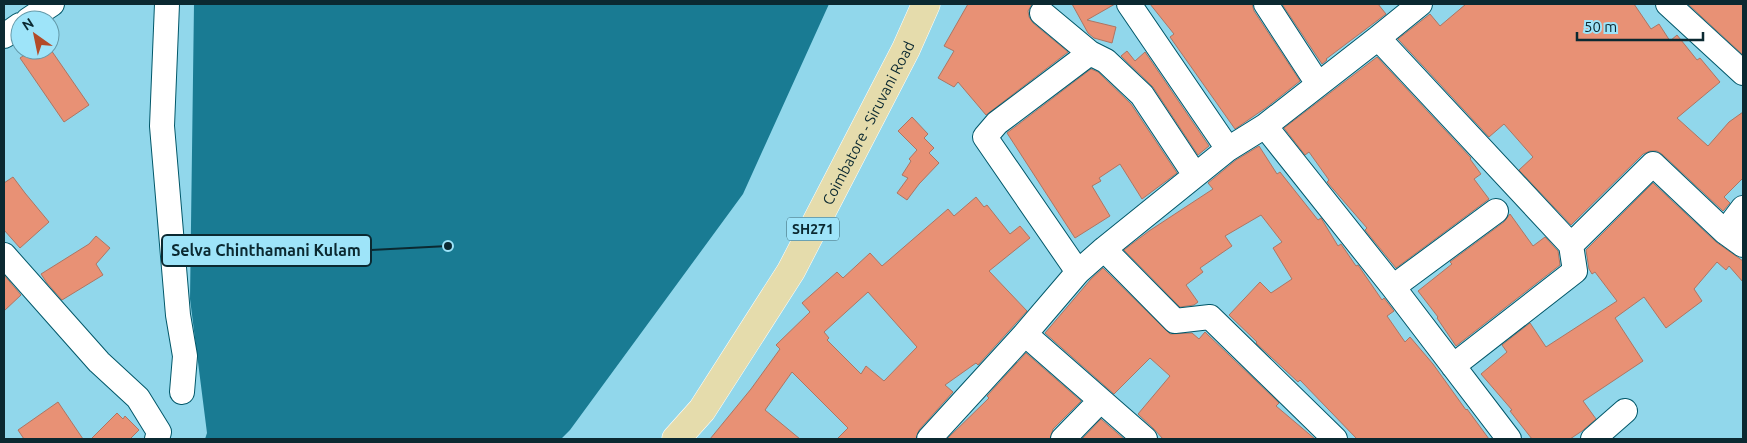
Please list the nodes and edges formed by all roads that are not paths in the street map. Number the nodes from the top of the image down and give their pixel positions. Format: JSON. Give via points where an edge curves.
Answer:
{"nodes":[{"id":1,"x":167,"y":4,"type":"edge"},
{"id":2,"x":926,"y":4,"type":"edge"},
{"id":3,"x":1129,"y":4,"type":"edge"},
{"id":4,"x":1266,"y":4,"type":"edge"},
{"id":5,"x":1420,"y":4,"type":"edge"},
{"id":6,"x":1668,"y":4,"type":"edge"},
{"id":7,"x":1042,"y":13,"type":"dead end"},
{"id":8,"x":1378,"y":38,"type":"junction"},
{"id":9,"x":1090,"y":53,"type":"junction"},
{"id":10,"x":1743,"y":73,"type":"edge"},
{"id":11,"x":1318,"y":84,"type":"junction"},
{"id":12,"x":1265,"y":126,"type":"junction"},
{"id":13,"x":1228,"y":149,"type":"junction"},
{"id":14,"x":1195,"y":175,"type":"junction"},
{"id":15,"x":1743,"y":208,"type":"edge"},
{"id":16,"x":1496,"y":211,"type":"dead end"},
{"id":17,"x":1734,"y":238,"type":"edge"},
{"id":18,"x":1571,"y":245,"type":"junction"},
{"id":19,"x":1104,"y":249,"type":"junction"},
{"id":20,"x":4,"y":255,"type":"edge"},
{"id":21,"x":1078,"y":272,"type":"junction"},
{"id":22,"x":1393,"y":287,"type":"junction"},
{"id":23,"x":1025,"y":334,"type":"junction"},
{"id":24,"x":1453,"y":366,"type":"junction"},
{"id":25,"x":182,"y":392,"type":"dead end"},
{"id":26,"x":1100,"y":401,"type":"junction"},
{"id":27,"x":1625,"y":411,"type":"dead end"},
{"id":28,"x":157,"y":439,"type":"edge"},
{"id":29,"x":676,"y":439,"type":"edge"},
{"id":30,"x":929,"y":439,"type":"edge"},
{"id":31,"x":1063,"y":439,"type":"edge"},
{"id":32,"x":1145,"y":439,"type":"edge"},
{"id":33,"x":1335,"y":439,"type":"edge"},
{"id":34,"x":1509,"y":439,"type":"edge"},
{"id":35,"x":1593,"y":439,"type":"edge"}],
"edges":[{"from":1,"to":25,"type":"street","via":[[162,126],[178,315],[185,356]]},
{"from":2,"to":29,"type":"main road","name":"Coimbatore - Siruvani Road","number":"SH271","via":[[791,271],[702,410]]},
{"from":3,"to":13,"type":"street"},
{"from":4,"to":11,"type":"street"},
{"from":5,"to":8,"type":"street"},
{"from":6,"to":10,"type":"street"},
{"from":7,"to":9,"type":"street"},
{"from":8,"to":11,"type":"street"},
{"from":8,"to":18,"type":"street"},
{"from":9,"to":14,"type":"street","via":[[1106,61],[1142,95]]},
{"from":9,"to":21,"type":"street","via":[[997,123],[985,137]]},
{"from":11,"to":12,"type":"street"},
{"from":12,"to":13,"type":"street"},
{"from":12,"to":22,"type":"street"},
{"from":13,"to":14,"type":"street"},
{"from":14,"to":19,"type":"street"},
{"from":15,"to":17,"type":"street"},
{"from":16,"to":22,"type":"street"},
{"from":17,"to":18,"type":"street","via":[[1653,164]]},
{"from":18,"to":24,"type":"street","via":[[1575,271]]},
{"from":19,"to":21,"type":"street"},
{"from":19,"to":33,"type":"street","via":[[1175,321],[1210,317]]},
{"from":20,"to":28,"type":"street","via":[[99,362],[138,398],[159,432]]},
{"from":21,"to":23,"type":"street"},
{"from":22,"to":24,"type":"street"},
{"from":23,"to":26,"type":"street"},
{"from":23,"to":30,"type":"street"},
{"from":24,"to":34,"type":"street"},
{"from":26,"to":31,"type":"street"},
{"from":26,"to":32,"type":"street"},
{"from":27,"to":35,"type":"street"}]}
